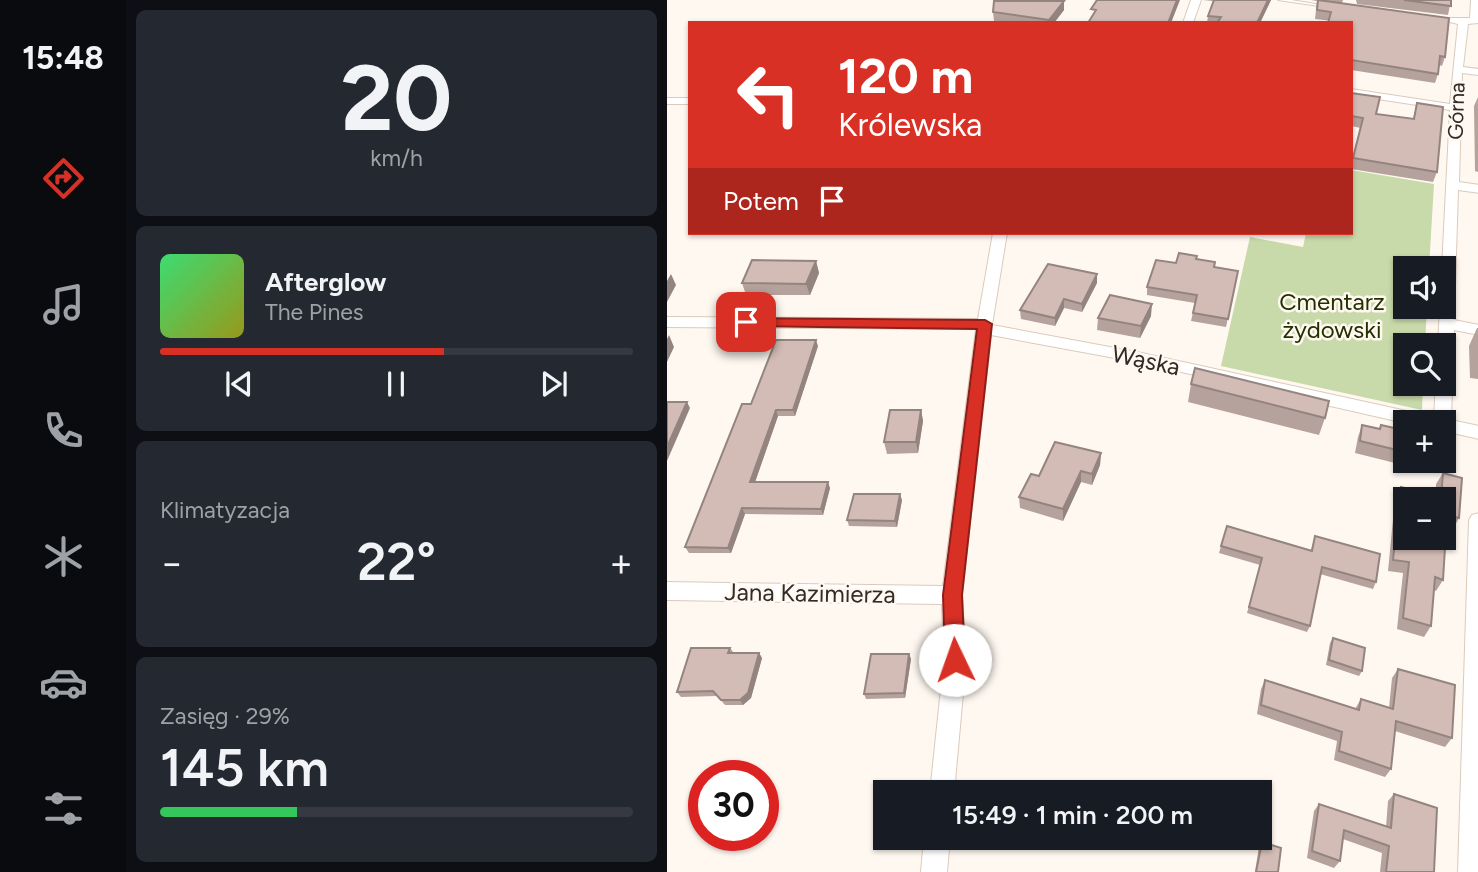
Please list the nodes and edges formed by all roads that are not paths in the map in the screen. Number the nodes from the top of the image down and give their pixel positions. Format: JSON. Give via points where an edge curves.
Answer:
{"nodes":[{"id":1,"x":1195,"y":0,"type":"edge"},
{"id":2,"x":1280,"y":0,"type":"edge"},
{"id":3,"x":1477,"y":0,"type":"edge"},
{"id":4,"x":1328,"y":6,"type":"edge"},
{"id":5,"x":1438,"y":20,"type":"edge"},
{"id":6,"x":1189,"y":21,"type":"edge"},
{"id":7,"x":1463,"y":23,"type":"junction"},
{"id":8,"x":1457,"y":69,"type":"junction"},
{"id":9,"x":1478,"y":72,"type":"edge"},
{"id":10,"x":1353,"y":92,"type":"edge"},
{"id":11,"x":667,"y":101,"type":"edge"},
{"id":12,"x":688,"y":101,"type":"edge"},
{"id":13,"x":1456,"y":107,"type":"junction"},
{"id":14,"x":1453,"y":185,"type":"junction"},
{"id":15,"x":1478,"y":189,"type":"edge"},
{"id":16,"x":1000,"y":235,"type":"edge"},
{"id":17,"x":667,"y":321,"type":"edge"},
{"id":18,"x":1446,"y":323,"type":"junction"},
{"id":19,"x":985,"y":327,"type":"junction"},
{"id":20,"x":1478,"y":330,"type":"edge"},
{"id":21,"x":1446,"y":333,"type":"edge"},
{"id":22,"x":1393,"y":414,"type":"edge"},
{"id":23,"x":1456,"y":427,"type":"edge"},
{"id":24,"x":1478,"y":433,"type":"edge"},
{"id":25,"x":1478,"y":520,"type":"edge"},
{"id":26,"x":667,"y":591,"type":"edge"},
{"id":27,"x":952,"y":595,"type":"junction"},
{"id":28,"x":943,"y":780,"type":"edge"},
{"id":29,"x":936,"y":850,"type":"edge"},
{"id":30,"x":934,"y":872,"type":"edge"},
{"id":31,"x":1471,"y":872,"type":"edge"}],
"edges":[{"from":1,"to":6,"type":"street"},
{"from":2,"to":4,"type":"lane"},
{"from":3,"to":7,"type":"street","via":[[1475,21]]},
{"from":5,"to":7,"type":"street"},
{"from":7,"to":8,"type":"street","name":"Górna"},
{"from":8,"to":9,"type":"street"},
{"from":8,"to":13,"type":"street","name":"Górna"},
{"from":10,"to":13,"type":"street"},
{"from":11,"to":12,"type":"street"},
{"from":13,"to":14,"type":"street","name":"Górna"},
{"from":14,"to":15,"type":"street"},
{"from":14,"to":18,"type":"street","name":"Górna"},
{"from":16,"to":19,"type":"street"},
{"from":17,"to":19,"type":"street","name":"Wąska"},
{"from":18,"to":20,"type":"street"},
{"from":18,"to":21,"type":"street","name":"Górna"},
{"from":19,"to":22,"type":"street","name":"Wąska"},
{"from":19,"to":27,"type":"street"},
{"from":23,"to":24,"type":"street"},
{"from":25,"to":31,"type":"street"},
{"from":26,"to":27,"type":"street","name":"Jana Kazimierza"},
{"from":27,"to":28,"type":"street","via":[[955,660]]},
{"from":29,"to":30,"type":"street"}]}
